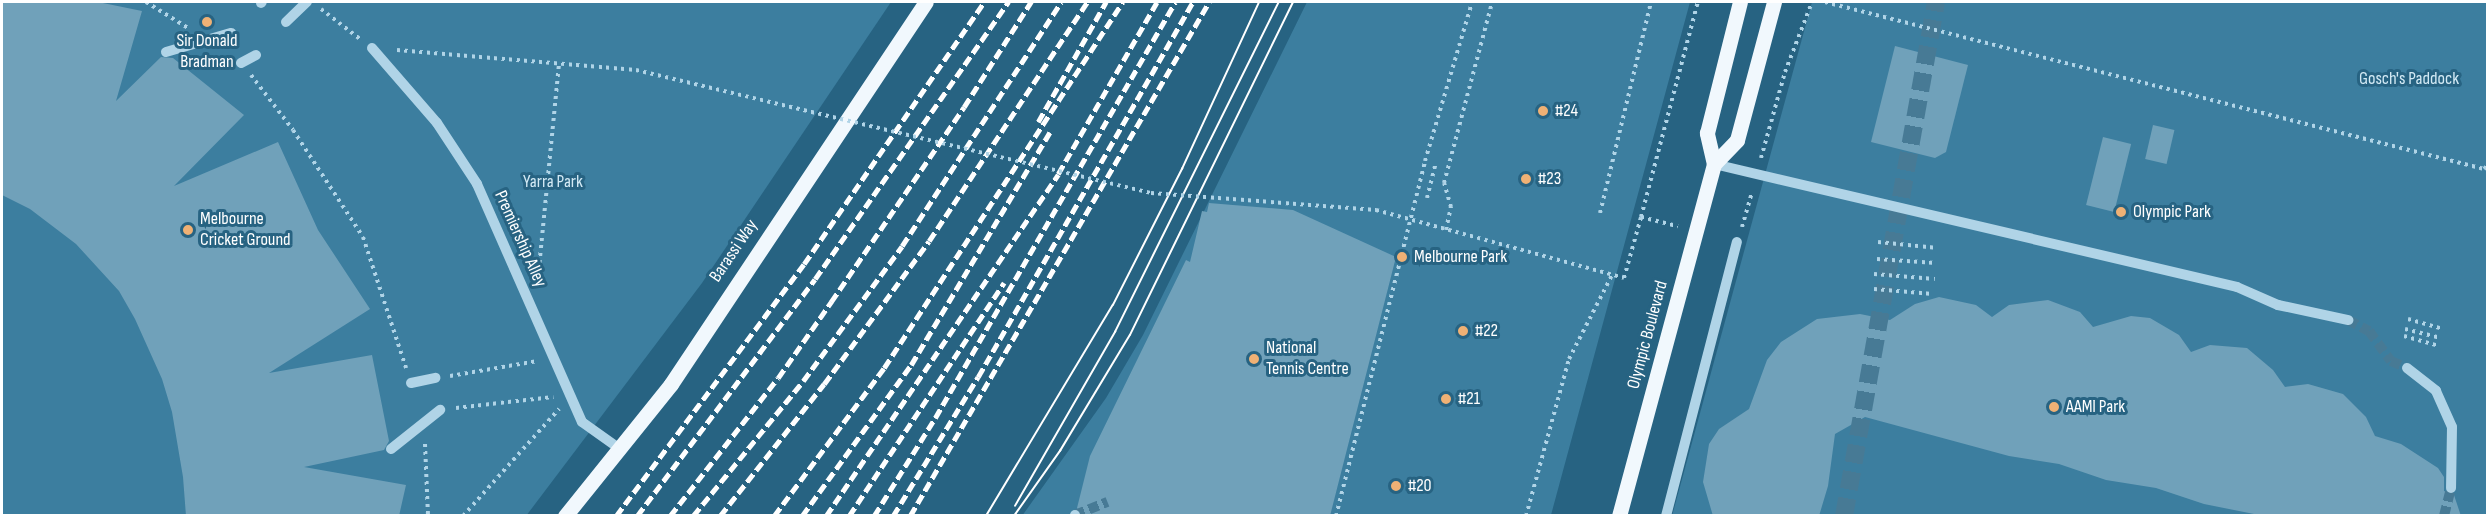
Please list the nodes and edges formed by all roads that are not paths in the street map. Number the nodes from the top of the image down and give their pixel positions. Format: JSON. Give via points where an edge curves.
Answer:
{"nodes":[{"id":1,"x":307,"y":2,"type":"edge"},
{"id":2,"x":926,"y":2,"type":"edge"},
{"id":3,"x":1740,"y":2,"type":"edge"},
{"id":4,"x":1774,"y":2,"type":"edge"},
{"id":5,"x":286,"y":22,"type":"dead end"},
{"id":6,"x":231,"y":33,"type":"dead end"},
{"id":7,"x":372,"y":48,"type":"road end"},
{"id":8,"x":165,"y":52,"type":"dead end"},
{"id":9,"x":256,"y":55,"type":"dead end"},
{"id":10,"x":241,"y":63,"type":"road end"},
{"id":11,"x":1714,"y":164,"type":"junction"},
{"id":12,"x":1737,"y":242,"type":"dead end"},
{"id":13,"x":2349,"y":320,"type":"tunnel mouth"},
{"id":14,"x":2407,"y":368,"type":"tunnel mouth"},
{"id":15,"x":435,"y":378,"type":"road end"},
{"id":16,"x":411,"y":383,"type":"road end"},
{"id":17,"x":440,"y":410,"type":"road end"},
{"id":18,"x":391,"y":449,"type":"dead end"},
{"id":19,"x":621,"y":449,"type":"junction"},
{"id":20,"x":2451,"y":488,"type":"tunnel mouth"},
{"id":21,"x":566,"y":516,"type":"edge"},
{"id":22,"x":1619,"y":516,"type":"edge"},
{"id":23,"x":1666,"y":516,"type":"edge"}],
"edges":[{"from":1,"to":5,"type":"street"},
{"from":2,"to":19,"type":"main road","name":"Barassi Way","via":[[671,384]]},
{"from":3,"to":11,"type":"main road","name":"Olympic Boulevard","via":[[1707,133]]},
{"from":4,"to":11,"type":"main road","name":"Olympic Boulevard","via":[[1737,140]]},
{"from":6,"to":8,"type":"street"},
{"from":7,"to":19,"type":"street","name":"Premiership Alley","via":[[437,123],[477,184],[582,422]]},
{"from":9,"to":10,"type":"street"},
{"from":11,"to":13,"type":"street","via":[[2237,286],[2278,305]]},
{"from":11,"to":22,"type":"main road","name":"Olympic Boulevard"},
{"from":12,"to":23,"type":"street"},
{"from":14,"to":20,"type":"street","via":[[2423,378],[2446,409],[2454,445]]},
{"from":15,"to":16,"type":"street"},
{"from":17,"to":18,"type":"street"},
{"from":19,"to":21,"type":"main road","name":"Barassi Way"}]}
